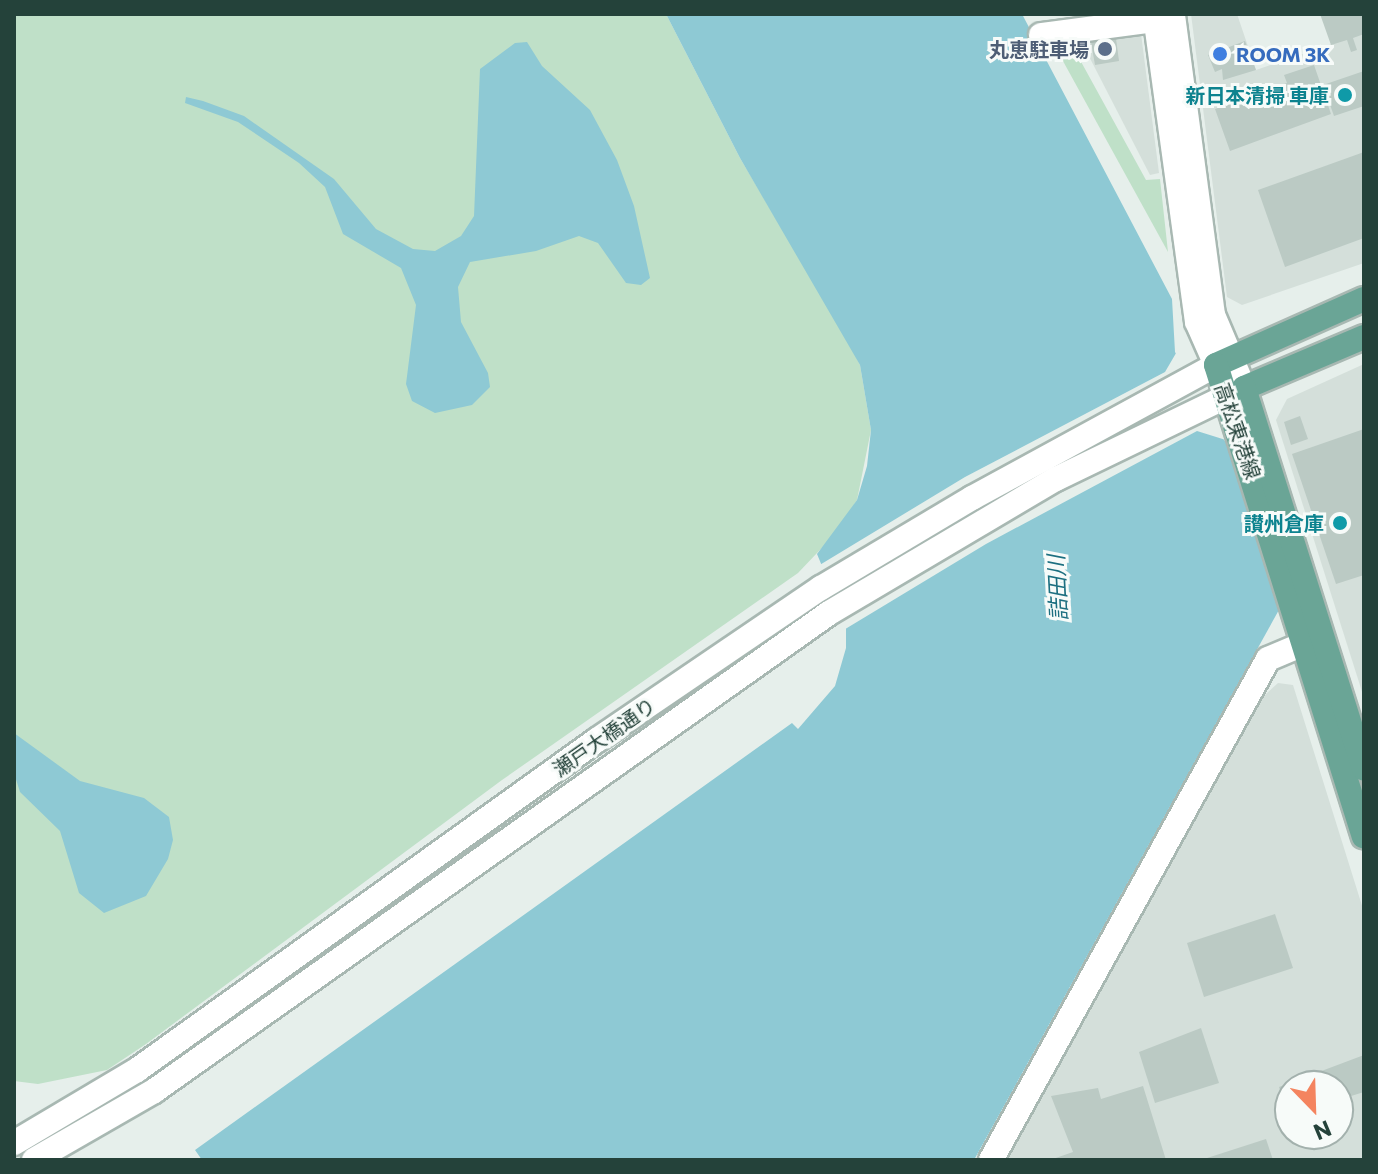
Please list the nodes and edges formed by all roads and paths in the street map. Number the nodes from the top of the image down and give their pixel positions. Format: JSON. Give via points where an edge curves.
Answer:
{"nodes":[{"id":1,"x":1164,"y":16,"type":"edge"},
{"id":2,"x":1041,"y":35,"type":"dead end"},
{"id":3,"x":1364,"y":299,"type":"edge"},
{"id":4,"x":1364,"y":337,"type":"edge"},
{"id":5,"x":1216,"y":365,"type":"junction"},
{"id":6,"x":1228,"y":394,"type":"junction"},
{"id":7,"x":1314,"y":640,"type":"junction"},
{"id":8,"x":1364,"y":769,"type":"edge"},
{"id":9,"x":1364,"y":836,"type":"edge"},
{"id":10,"x":14,"y":1143,"type":"edge"},
{"id":11,"x":34,"y":1160,"type":"edge"},
{"id":12,"x":991,"y":1160,"type":"edge"}],
"edges":[{"from":1,"to":2,"type":"street"},
{"from":1,"to":5,"type":"street","via":[[1213,315]]},
{"from":3,"to":5,"type":"main road","name":"高松東港線"},
{"from":4,"to":6,"type":"main road","name":"高松東港線"},
{"from":5,"to":6,"type":"street"},
{"from":5,"to":10,"type":"street","name":"瀬戸大橋通り","via":[[972,498],[821,588],[597,740],[197,1028]]},
{"from":6,"to":7,"type":"main road","name":"高松東港線"},
{"from":6,"to":11,"type":"street","name":"瀬戸大橋通り","via":[[1056,479],[829,613],[189,1067]]},
{"from":7,"to":8,"type":"main road","name":"高松東港線"},
{"from":7,"to":9,"type":"main road","name":"高松東港線"},
{"from":7,"to":12,"type":"street","via":[[1268,659]]}]}
